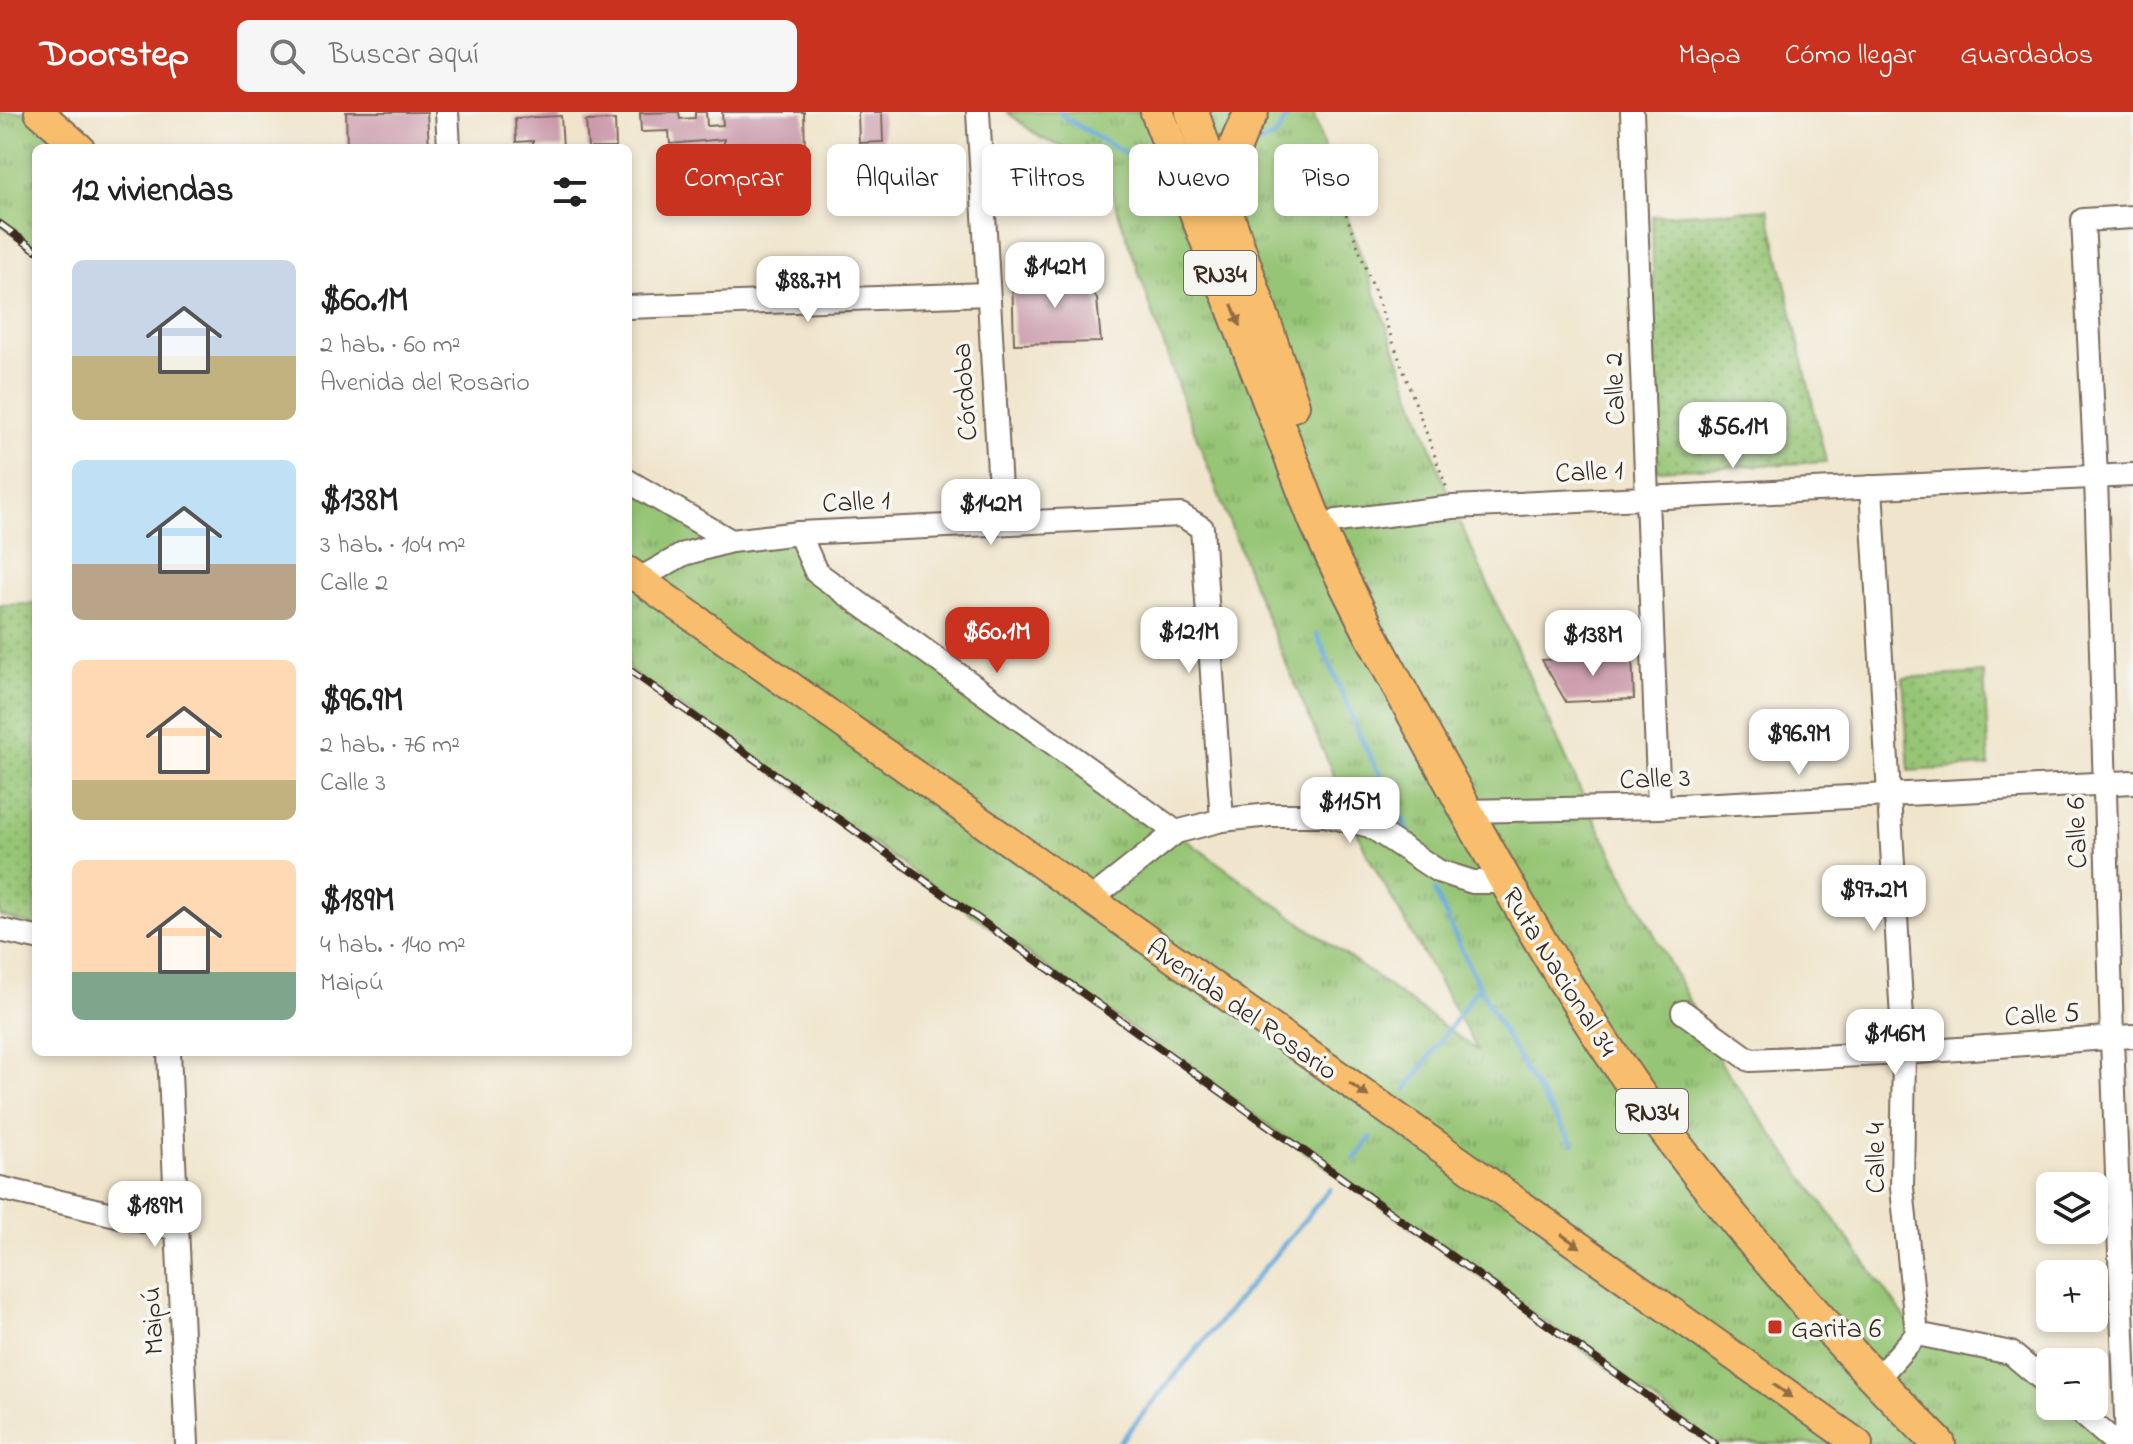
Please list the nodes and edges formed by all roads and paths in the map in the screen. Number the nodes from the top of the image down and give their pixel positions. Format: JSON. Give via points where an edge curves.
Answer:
{"nodes":[{"id":1,"x":39,"y":112,"type":"edge"},
{"id":2,"x":447,"y":112,"type":"edge"},
{"id":3,"x":978,"y":112,"type":"edge"},
{"id":4,"x":1157,"y":112,"type":"edge"},
{"id":5,"x":1192,"y":112,"type":"edge"},
{"id":6,"x":1252,"y":112,"type":"edge"},
{"id":7,"x":1632,"y":112,"type":"edge"},
{"id":8,"x":75,"y":144,"type":"edge"},
{"id":9,"x":449,"y":144,"type":"edge"},
{"id":10,"x":1347,"y":216,"type":"edge"},
{"id":11,"x":2133,"y":217,"type":"edge"},
{"id":12,"x":987,"y":294,"type":"junction"},
{"id":13,"x":632,"y":307,"type":"edge"},
{"id":14,"x":1261,"y":309,"type":"junction"},
{"id":15,"x":2133,"y":475,"type":"edge"},
{"id":16,"x":2096,"y":476,"type":"junction"},
{"id":17,"x":632,"y":483,"type":"edge"},
{"id":18,"x":1871,"y":487,"type":"junction"},
{"id":19,"x":1647,"y":498,"type":"junction"},
{"id":20,"x":1453,"y":507,"type":"junction"},
{"id":21,"x":1337,"y":521,"type":"junction"},
{"id":22,"x":1002,"y":523,"type":"junction"},
{"id":23,"x":799,"y":533,"type":"junction"},
{"id":24,"x":731,"y":541,"type":"junction"},
{"id":25,"x":634,"y":575,"type":"edge"},
{"id":26,"x":1425,"y":735,"type":"junction"},
{"id":27,"x":2104,"y":782,"type":"junction"},
{"id":28,"x":2133,"y":782,"type":"edge"},
{"id":29,"x":1889,"y":796,"type":"junction"},
{"id":30,"x":1659,"y":807,"type":"junction"},
{"id":31,"x":1466,"y":811,"type":"junction"},
{"id":32,"x":1222,"y":820,"type":"junction"},
{"id":33,"x":1176,"y":832,"type":"junction"},
{"id":34,"x":1505,"y":882,"type":"junction"},
{"id":35,"x":1090,"y":900,"type":"junction"},
{"id":36,"x":0,"y":930,"type":"edge"},
{"id":37,"x":32,"y":937,"type":"edge"},
{"id":38,"x":1683,"y":1012,"type":"dead end"},
{"id":39,"x":2122,"y":1037,"type":"edge"},
{"id":40,"x":1904,"y":1053,"type":"junction"},
{"id":41,"x":169,"y":1056,"type":"edge"},
{"id":42,"x":0,"y":1188,"type":"edge"},
{"id":43,"x":177,"y":1229,"type":"junction"},
{"id":44,"x":2127,"y":1272,"type":"edge"},
{"id":45,"x":1917,"y":1334,"type":"junction"},
{"id":46,"x":2036,"y":1374,"type":"edge"},
{"id":47,"x":1876,"y":1380,"type":"junction"},
{"id":48,"x":2089,"y":1420,"type":"edge"},
{"id":49,"x":187,"y":1444,"type":"edge"},
{"id":50,"x":1858,"y":1444,"type":"edge"},
{"id":51,"x":1939,"y":1444,"type":"edge"},
{"id":52,"x":2117,"y":1444,"type":"edge"},
{"id":53,"x":2127,"y":1444,"type":"edge"}],
"edges":[{"from":1,"to":8,"type":"main road"},
{"from":2,"to":9,"type":"street"},
{"from":3,"to":12,"type":"street","name":"Córdoba"},
{"from":4,"to":26,"type":"highway","name":"Ruta Nacional 34","number":"RN34","one_way":true,"via":[[1315,520]]},
{"from":5,"to":14,"type":"highway","name":"Ruta Nacional 34","number":"RN34"},
{"from":6,"to":14,"type":"highway","number":"RN34","via":[[1232,154],[1229,181]]},
{"from":7,"to":19,"type":"street","name":"Calle 2"},
{"from":10,"to":20,"type":"path"},
{"from":11,"to":16,"type":"street","name":"Calle 6","via":[[2083,220]]},
{"from":12,"to":13,"type":"street"},
{"from":12,"to":22,"type":"street","name":"Córdoba"},
{"from":14,"to":21,"type":"highway","name":"Ruta Nacional 34","number":"RN34"},
{"from":15,"to":16,"type":"street","name":"Calle 1"},
{"from":16,"to":18,"type":"street","name":"Calle 1"},
{"from":16,"to":27,"type":"street","name":"Calle 6"},
{"from":17,"to":24,"type":"street"},
{"from":18,"to":19,"type":"street","name":"Calle 1"},
{"from":18,"to":29,"type":"street","name":"Calle 4"},
{"from":19,"to":20,"type":"street","name":"Calle 1"},
{"from":19,"to":30,"type":"street","name":"Calle 2"},
{"from":20,"to":21,"type":"street","name":"Calle 1"},
{"from":21,"to":26,"type":"highway","name":"Ruta Nacional 34","number":"RN34"},
{"from":22,"to":23,"type":"street","name":"Calle 1"},
{"from":22,"to":32,"type":"street","name":"Calle 1","via":[[1181,515],[1202,528]]},
{"from":23,"to":24,"type":"street","name":"Calle 1"},
{"from":23,"to":33,"type":"street","via":[[816,572]]},
{"from":24,"to":25,"type":"street","name":"Calle 1"},
{"from":25,"to":35,"type":"main road","name":"Avenida del Rosario"},
{"from":26,"to":31,"type":"highway","name":"Ruta Nacional 34","number":"RN34"},
{"from":27,"to":28,"type":"street","name":"Calle 3"},
{"from":27,"to":29,"type":"street","name":"Calle 3"},
{"from":27,"to":39,"type":"street","name":"Calle 6"},
{"from":29,"to":30,"type":"street","name":"Calle 3"},
{"from":29,"to":40,"type":"street","name":"Calle 4"},
{"from":30,"to":31,"type":"street","name":"Calle 3"},
{"from":31,"to":34,"type":"highway","name":"Ruta Nacional 34","number":"RN34"},
{"from":32,"to":33,"type":"street"},
{"from":32,"to":34,"type":"street","via":[[1325,815],[1370,826],[1438,871],[1473,882]]},
{"from":33,"to":35,"type":"street"},
{"from":34,"to":47,"type":"highway","name":"Ruta Nacional 34","number":"RN34","via":[[1593,1027],[1658,1121],[1804,1302]]},
{"from":35,"to":50,"type":"main road","name":"Avenida del Rosario","one_way":true},
{"from":36,"to":37,"type":"street"},
{"from":38,"to":40,"type":"street","name":"Calle 5","via":[[1750,1060]]},
{"from":39,"to":40,"type":"street","name":"Calle 5"},
{"from":39,"to":44,"type":"street","name":"Calle 6"},
{"from":40,"to":45,"type":"street","name":"Calle 4","via":[[1902,1188]]},
{"from":41,"to":43,"type":"street","name":"Maipú"},
{"from":42,"to":43,"type":"street"},
{"from":43,"to":49,"type":"street","name":"Maipú"},
{"from":44,"to":53,"type":"street","name":"Calle 6"},
{"from":45,"to":46,"type":"street","via":[[2011,1353]]},
{"from":45,"to":47,"type":"street"},
{"from":47,"to":51,"type":"highway","name":"Ruta Nacional 34","number":"RN34"},
{"from":48,"to":52,"type":"street"}]}
